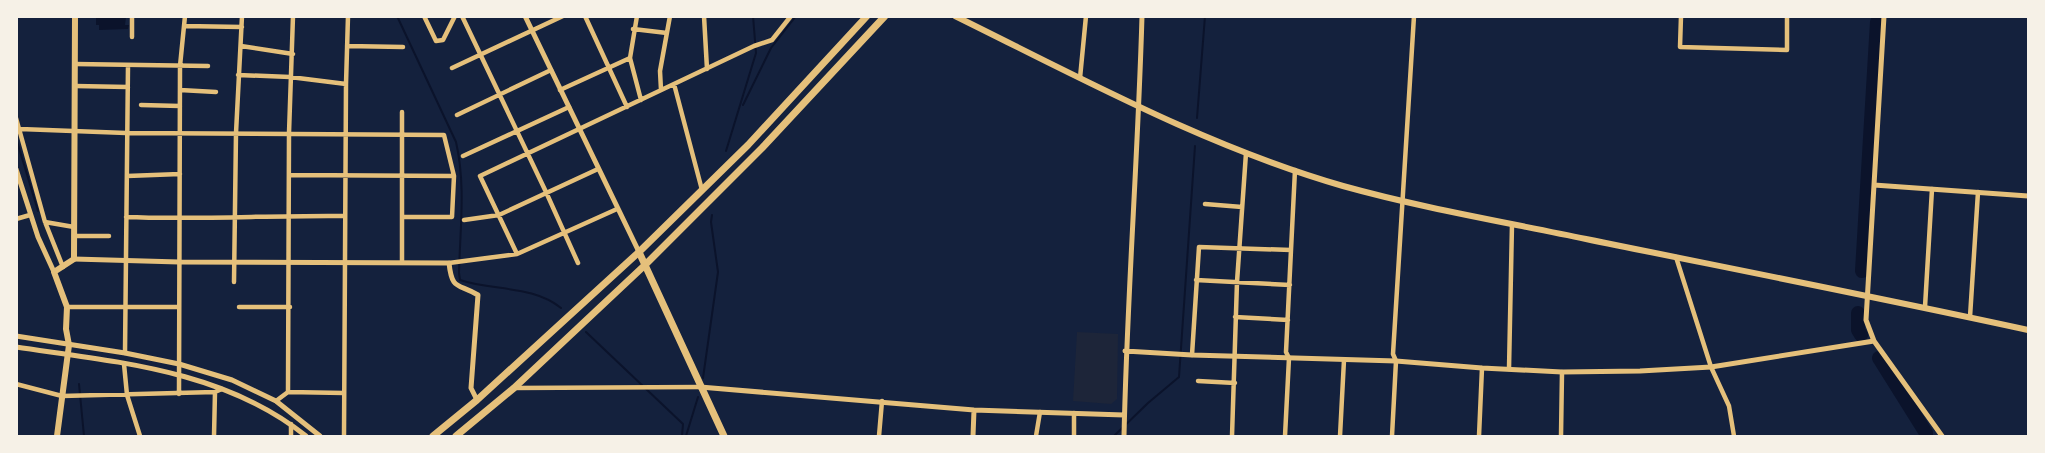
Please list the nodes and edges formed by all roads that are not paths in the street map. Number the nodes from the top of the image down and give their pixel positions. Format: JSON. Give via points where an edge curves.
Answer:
{"nodes":[{"id":1,"x":75,"y":16,"type":"edge"},
{"id":2,"x":132,"y":16,"type":"edge"},
{"id":3,"x":185,"y":16,"type":"edge"},
{"id":4,"x":242,"y":16,"type":"edge"},
{"id":5,"x":293,"y":16,"type":"edge"},
{"id":6,"x":348,"y":16,"type":"edge"},
{"id":7,"x":424,"y":16,"type":"edge"},
{"id":8,"x":455,"y":16,"type":"edge"},
{"id":9,"x":525,"y":16,"type":"edge"},
{"id":10,"x":563,"y":16,"type":"edge"},
{"id":11,"x":585,"y":16,"type":"edge"},
{"id":12,"x":637,"y":16,"type":"edge"},
{"id":13,"x":670,"y":16,"type":"edge"},
{"id":14,"x":704,"y":16,"type":"edge"},
{"id":15,"x":791,"y":16,"type":"edge"},
{"id":16,"x":867,"y":16,"type":"edge"},
{"id":17,"x":885,"y":16,"type":"edge"},
{"id":18,"x":955,"y":16,"type":"edge"},
{"id":19,"x":1086,"y":16,"type":"edge"},
{"id":20,"x":1143,"y":16,"type":"edge"},
{"id":21,"x":1414,"y":16,"type":"edge"},
{"id":22,"x":1681,"y":16,"type":"edge"},
{"id":23,"x":1787,"y":16,"type":"edge"},
{"id":24,"x":1884,"y":16,"type":"edge"},
{"id":25,"x":463,"y":17,"type":"edge"},
{"id":26,"x":184,"y":26,"type":"junction"},
{"id":27,"x":242,"y":27,"type":"junction"},
{"id":28,"x":633,"y":29,"type":"junction"},
{"id":29,"x":532,"y":31,"type":"junction"},
{"id":30,"x":667,"y":33,"type":"junction"},
{"id":31,"x":132,"y":37,"type":"dead end"},
{"id":32,"x":241,"y":45,"type":"junction"},
{"id":33,"x":347,"y":46,"type":"junction"},
{"id":34,"x":403,"y":47,"type":"dead end"},
{"id":35,"x":293,"y":54,"type":"junction"},
{"id":36,"x":480,"y":54,"type":"junction"},
{"id":37,"x":630,"y":57,"type":"junction"},
{"id":38,"x":75,"y":64,"type":"junction"},
{"id":39,"x":128,"y":65,"type":"junction"},
{"id":40,"x":180,"y":66,"type":"junction"},
{"id":41,"x":208,"y":66,"type":"dead end"},
{"id":42,"x":609,"y":67,"type":"junction"},
{"id":43,"x":453,"y":68,"type":"dead end"},
{"id":44,"x":707,"y":69,"type":"junction"},
{"id":45,"x":551,"y":70,"type":"junction"},
{"id":46,"x":238,"y":75,"type":"junction"},
{"id":47,"x":290,"y":77,"type":"junction"},
{"id":48,"x":1080,"y":78,"type":"junction"},
{"id":49,"x":345,"y":84,"type":"junction"},
{"id":50,"x":674,"y":84,"type":"junction"},
{"id":51,"x":75,"y":86,"type":"junction"},
{"id":52,"x":128,"y":87,"type":"junction"},
{"id":53,"x":180,"y":90,"type":"junction"},
{"id":54,"x":560,"y":90,"type":"junction"},
{"id":55,"x":661,"y":90,"type":"junction"},
{"id":56,"x":216,"y":92,"type":"dead end"},
{"id":57,"x":500,"y":95,"type":"junction"},
{"id":58,"x":641,"y":100,"type":"junction"},
{"id":59,"x":141,"y":105,"type":"dead end"},
{"id":60,"x":180,"y":106,"type":"junction"},
{"id":61,"x":1139,"y":106,"type":"junction"},
{"id":62,"x":569,"y":107,"type":"junction"},
{"id":63,"x":627,"y":107,"type":"junction"},
{"id":64,"x":402,"y":112,"type":"dead end"},
{"id":65,"x":457,"y":115,"type":"dead end"},
{"id":66,"x":16,"y":118,"type":"edge"},
{"id":67,"x":20,"y":129,"type":"junction"},
{"id":68,"x":580,"y":129,"type":"junction"},
{"id":69,"x":75,"y":131,"type":"junction"},
{"id":70,"x":517,"y":132,"type":"junction"},
{"id":71,"x":126,"y":133,"type":"junction"},
{"id":72,"x":180,"y":133,"type":"junction"},
{"id":73,"x":236,"y":133,"type":"junction"},
{"id":74,"x":289,"y":133,"type":"junction"},
{"id":75,"x":345,"y":134,"type":"junction"},
{"id":76,"x":402,"y":134,"type":"junction"},
{"id":77,"x":528,"y":153,"type":"junction"},
{"id":78,"x":1246,"y":153,"type":"junction"},
{"id":79,"x":463,"y":156,"type":"dead end"},
{"id":80,"x":16,"y":169,"type":"edge"},
{"id":81,"x":598,"y":169,"type":"junction"},
{"id":82,"x":1295,"y":170,"type":"junction"},
{"id":83,"x":180,"y":174,"type":"junction"},
{"id":84,"x":290,"y":175,"type":"junction"},
{"id":85,"x":127,"y":176,"type":"junction"},
{"id":86,"x":345,"y":176,"type":"junction"},
{"id":87,"x":454,"y":176,"type":"junction"},
{"id":88,"x":402,"y":177,"type":"junction"},
{"id":89,"x":1874,"y":185,"type":"junction"},
{"id":90,"x":1932,"y":189,"type":"junction"},
{"id":91,"x":702,"y":190,"type":"junction"},
{"id":92,"x":546,"y":192,"type":"junction"},
{"id":93,"x":1978,"y":192,"type":"junction"},
{"id":94,"x":2028,"y":196,"type":"edge"},
{"id":95,"x":1403,"y":201,"type":"junction"},
{"id":96,"x":1205,"y":204,"type":"dead end"},
{"id":97,"x":1242,"y":207,"type":"junction"},
{"id":98,"x":617,"y":209,"type":"junction"},
{"id":99,"x":30,"y":215,"type":"junction"},
{"id":100,"x":499,"y":215,"type":"junction"},
{"id":101,"x":290,"y":216,"type":"junction"},
{"id":102,"x":345,"y":216,"type":"junction"},
{"id":103,"x":126,"y":217,"type":"junction"},
{"id":104,"x":402,"y":217,"type":"junction"},
{"id":105,"x":235,"y":218,"type":"junction"},
{"id":106,"x":179,"y":219,"type":"junction"},
{"id":107,"x":17,"y":220,"type":"edge"},
{"id":108,"x":464,"y":220,"type":"dead end"},
{"id":109,"x":45,"y":222,"type":"junction"},
{"id":110,"x":1512,"y":224,"type":"junction"},
{"id":111,"x":74,"y":227,"type":"junction"},
{"id":112,"x":565,"y":233,"type":"junction"},
{"id":113,"x":74,"y":236,"type":"junction"},
{"id":114,"x":109,"y":236,"type":"dead end"},
{"id":115,"x":1239,"y":249,"type":"junction"},
{"id":116,"x":1291,"y":250,"type":"junction"},
{"id":117,"x":639,"y":252,"type":"junction"},
{"id":118,"x":518,"y":254,"type":"junction"},
{"id":119,"x":1676,"y":257,"type":"junction"},
{"id":120,"x":74,"y":259,"type":"junction"},
{"id":121,"x":125,"y":261,"type":"junction"},
{"id":122,"x":234,"y":261,"type":"junction"},
{"id":123,"x":179,"y":262,"type":"junction"},
{"id":124,"x":289,"y":262,"type":"junction"},
{"id":125,"x":344,"y":262,"type":"junction"},
{"id":126,"x":402,"y":262,"type":"junction"},
{"id":127,"x":456,"y":262,"type":"junction"},
{"id":128,"x":578,"y":263,"type":"dead end"},
{"id":129,"x":645,"y":265,"type":"junction"},
{"id":130,"x":63,"y":267,"type":"junction"},
{"id":131,"x":54,"y":272,"type":"junction"},
{"id":132,"x":1197,"y":280,"type":"junction"},
{"id":133,"x":234,"y":282,"type":"dead end"},
{"id":134,"x":1237,"y":282,"type":"junction"},
{"id":135,"x":1290,"y":285,"type":"junction"},
{"id":136,"x":1868,"y":295,"type":"junction"},
{"id":137,"x":66,"y":307,"type":"junction"},
{"id":138,"x":125,"y":307,"type":"junction"},
{"id":139,"x":179,"y":307,"type":"junction"},
{"id":140,"x":239,"y":307,"type":"dead end"},
{"id":141,"x":290,"y":308,"type":"junction"},
{"id":142,"x":1924,"y":308,"type":"junction"},
{"id":143,"x":1235,"y":317,"type":"junction"},
{"id":144,"x":1970,"y":317,"type":"junction"},
{"id":145,"x":1288,"y":320,"type":"junction"},
{"id":146,"x":2028,"y":330,"type":"edge"},
{"id":147,"x":16,"y":336,"type":"edge"},
{"id":148,"x":1874,"y":341,"type":"junction"},
{"id":149,"x":69,"y":345,"type":"junction"},
{"id":150,"x":16,"y":347,"type":"edge"},
{"id":151,"x":1125,"y":351,"type":"junction"},
{"id":152,"x":125,"y":353,"type":"junction"},
{"id":153,"x":68,"y":354,"type":"junction"},
{"id":154,"x":1186,"y":355,"type":"junction"},
{"id":155,"x":1236,"y":356,"type":"junction"},
{"id":156,"x":1289,"y":358,"type":"junction"},
{"id":157,"x":1344,"y":360,"type":"junction"},
{"id":158,"x":1396,"y":361,"type":"junction"},
{"id":159,"x":124,"y":364,"type":"junction"},
{"id":160,"x":179,"y":364,"type":"junction"},
{"id":161,"x":1711,"y":367,"type":"junction"},
{"id":162,"x":1482,"y":368,"type":"junction"},
{"id":163,"x":1509,"y":369,"type":"junction"},
{"id":164,"x":1562,"y":372,"type":"junction"},
{"id":165,"x":179,"y":374,"type":"junction"},
{"id":166,"x":1198,"y":381,"type":"dead end"},
{"id":167,"x":1234,"y":383,"type":"junction"},
{"id":168,"x":16,"y":384,"type":"edge"},
{"id":169,"x":700,"y":387,"type":"junction"},
{"id":170,"x":224,"y":388,"type":"junction"},
{"id":171,"x":514,"y":388,"type":"junction"},
{"id":172,"x":215,"y":392,"type":"junction"},
{"id":173,"x":288,"y":392,"type":"junction"},
{"id":174,"x":344,"y":393,"type":"junction"},
{"id":175,"x":178,"y":394,"type":"junction"},
{"id":176,"x":127,"y":395,"type":"junction"},
{"id":177,"x":62,"y":396,"type":"junction"},
{"id":178,"x":477,"y":400,"type":"junction"},
{"id":179,"x":276,"y":401,"type":"junction"},
{"id":180,"x":882,"y":401,"type":"junction"},
{"id":181,"x":974,"y":410,"type":"junction"},
{"id":182,"x":1040,"y":412,"type":"junction"},
{"id":183,"x":1074,"y":413,"type":"junction"},
{"id":184,"x":1124,"y":417,"type":"junction"},
{"id":185,"x":291,"y":424,"type":"junction"},
{"id":186,"x":1124,"y":434,"type":"edge"},
{"id":187,"x":57,"y":436,"type":"edge"},
{"id":188,"x":140,"y":436,"type":"edge"},
{"id":189,"x":213,"y":436,"type":"edge"},
{"id":190,"x":291,"y":436,"type":"edge"},
{"id":191,"x":306,"y":436,"type":"edge"},
{"id":192,"x":320,"y":436,"type":"edge"},
{"id":193,"x":344,"y":436,"type":"edge"},
{"id":194,"x":433,"y":436,"type":"edge"},
{"id":195,"x":456,"y":436,"type":"edge"},
{"id":196,"x":724,"y":436,"type":"edge"},
{"id":197,"x":879,"y":436,"type":"edge"},
{"id":198,"x":974,"y":436,"type":"edge"},
{"id":199,"x":1036,"y":436,"type":"edge"},
{"id":200,"x":1074,"y":436,"type":"edge"},
{"id":201,"x":1232,"y":436,"type":"edge"},
{"id":202,"x":1285,"y":436,"type":"edge"},
{"id":203,"x":1340,"y":436,"type":"edge"},
{"id":204,"x":1392,"y":436,"type":"edge"},
{"id":205,"x":1479,"y":436,"type":"edge"},
{"id":206,"x":1561,"y":436,"type":"edge"},
{"id":207,"x":1734,"y":436,"type":"edge"},
{"id":208,"x":1942,"y":436,"type":"edge"}],
"edges":[{"from":1,"to":38,"type":"main road"},
{"from":2,"to":31,"type":"street"},
{"from":3,"to":26,"type":"street"},
{"from":4,"to":27,"type":"street"},
{"from":5,"to":35,"type":"street"},
{"from":6,"to":33,"type":"street"},
{"from":7,"to":8,"type":"street","via":[[436,41],[443,40]]},
{"from":9,"to":29,"type":"street"},
{"from":10,"to":29,"type":"street"},
{"from":11,"to":42,"type":"street"},
{"from":12,"to":28,"type":"street"},
{"from":13,"to":30,"type":"street"},
{"from":14,"to":44,"type":"street"},
{"from":15,"to":44,"type":"street","via":[[772,40]]},
{"from":16,"to":91,"type":"main road"},
{"from":17,"to":129,"type":"main road","via":[[762,148]]},
{"from":18,"to":48,"type":"main road"},
{"from":19,"to":48,"type":"street"},
{"from":20,"to":61,"type":"street"},
{"from":21,"to":95,"type":"street"},
{"from":22,"to":23,"type":"street","via":[[1680,47],[1787,50]]},
{"from":24,"to":89,"type":"street"},
{"from":25,"to":36,"type":"street"},
{"from":26,"to":27,"type":"street"},
{"from":26,"to":40,"type":"street"},
{"from":27,"to":32,"type":"street"},
{"from":28,"to":30,"type":"street"},
{"from":28,"to":37,"type":"street"},
{"from":29,"to":36,"type":"street"},
{"from":29,"to":45,"type":"street"},
{"from":30,"to":55,"type":"street"},
{"from":32,"to":35,"type":"street"},
{"from":32,"to":46,"type":"street"},
{"from":33,"to":34,"type":"street"},
{"from":33,"to":49,"type":"street"},
{"from":35,"to":47,"type":"street"},
{"from":36,"to":43,"type":"street"},
{"from":36,"to":57,"type":"street"},
{"from":37,"to":42,"type":"street"},
{"from":37,"to":58,"type":"street"},
{"from":38,"to":39,"type":"street"},
{"from":38,"to":51,"type":"main road"},
{"from":39,"to":40,"type":"street"},
{"from":39,"to":52,"type":"street"},
{"from":40,"to":41,"type":"street"},
{"from":40,"to":53,"type":"street"},
{"from":42,"to":54,"type":"street"},
{"from":42,"to":63,"type":"street"},
{"from":44,"to":50,"type":"street"},
{"from":45,"to":54,"type":"street"},
{"from":45,"to":57,"type":"street"},
{"from":46,"to":47,"type":"street"},
{"from":46,"to":73,"type":"street"},
{"from":47,"to":49,"type":"street"},
{"from":47,"to":74,"type":"street"},
{"from":48,"to":61,"type":"main road"},
{"from":49,"to":75,"type":"street"},
{"from":50,"to":55,"type":"street"},
{"from":50,"to":91,"type":"street"},
{"from":51,"to":52,"type":"street"},
{"from":51,"to":69,"type":"main road"},
{"from":52,"to":71,"type":"street"},
{"from":53,"to":56,"type":"street"},
{"from":53,"to":60,"type":"street"},
{"from":54,"to":62,"type":"street"},
{"from":55,"to":58,"type":"street"},
{"from":57,"to":65,"type":"street"},
{"from":57,"to":70,"type":"street"},
{"from":58,"to":63,"type":"street"},
{"from":59,"to":60,"type":"street"},
{"from":60,"to":72,"type":"street"},
{"from":61,"to":78,"type":"main road"},
{"from":61,"to":151,"type":"street"},
{"from":62,"to":68,"type":"street"},
{"from":62,"to":70,"type":"street"},
{"from":63,"to":68,"type":"street"},
{"from":64,"to":76,"type":"street"},
{"from":66,"to":67,"type":"street"},
{"from":67,"to":69,"type":"street"},
{"from":67,"to":109,"type":"street"},
{"from":68,"to":77,"type":"street"},
{"from":68,"to":81,"type":"street"},
{"from":69,"to":71,"type":"street"},
{"from":69,"to":111,"type":"main road"},
{"from":70,"to":77,"type":"street"},
{"from":70,"to":79,"type":"street"},
{"from":71,"to":72,"type":"street"},
{"from":71,"to":85,"type":"street"},
{"from":72,"to":73,"type":"street"},
{"from":72,"to":83,"type":"street"},
{"from":73,"to":74,"type":"street"},
{"from":73,"to":105,"type":"street"},
{"from":74,"to":75,"type":"street"},
{"from":74,"to":84,"type":"street"},
{"from":75,"to":76,"type":"street"},
{"from":75,"to":86,"type":"street"},
{"from":76,"to":87,"type":"street","via":[[444,135]]},
{"from":76,"to":88,"type":"street"},
{"from":77,"to":92,"type":"street"},
{"from":77,"to":100,"type":"street","via":[[480,176]]},
{"from":78,"to":82,"type":"main road"},
{"from":78,"to":97,"type":"street"},
{"from":80,"to":99,"type":"street"},
{"from":81,"to":92,"type":"street"},
{"from":81,"to":98,"type":"street"},
{"from":82,"to":95,"type":"main road"},
{"from":82,"to":116,"type":"street"},
{"from":83,"to":85,"type":"street"},
{"from":83,"to":106,"type":"street"},
{"from":84,"to":86,"type":"street"},
{"from":84,"to":101,"type":"street"},
{"from":85,"to":103,"type":"street"},
{"from":86,"to":88,"type":"street"},
{"from":86,"to":102,"type":"street"},
{"from":87,"to":88,"type":"street"},
{"from":87,"to":104,"type":"street","via":[[452,217]]},
{"from":88,"to":104,"type":"street"},
{"from":89,"to":90,"type":"street"},
{"from":89,"to":136,"type":"street"},
{"from":90,"to":93,"type":"street"},
{"from":90,"to":142,"type":"street"},
{"from":91,"to":117,"type":"main road"},
{"from":92,"to":100,"type":"street"},
{"from":92,"to":112,"type":"street"},
{"from":93,"to":94,"type":"street"},
{"from":93,"to":144,"type":"street"},
{"from":95,"to":110,"type":"main road"},
{"from":95,"to":158,"type":"street","via":[[1393,354]]},
{"from":96,"to":97,"type":"street"},
{"from":97,"to":115,"type":"street"},
{"from":98,"to":112,"type":"street"},
{"from":98,"to":117,"type":"street"},
{"from":99,"to":107,"type":"street"},
{"from":99,"to":131,"type":"street"},
{"from":100,"to":108,"type":"street"},
{"from":100,"to":118,"type":"street"},
{"from":101,"to":102,"type":"street"},
{"from":101,"to":105,"type":"street"},
{"from":101,"to":124,"type":"street"},
{"from":102,"to":125,"type":"street"},
{"from":103,"to":106,"type":"street"},
{"from":103,"to":121,"type":"street"},
{"from":104,"to":126,"type":"street"},
{"from":105,"to":106,"type":"street"},
{"from":105,"to":122,"type":"street"},
{"from":106,"to":123,"type":"street"},
{"from":109,"to":111,"type":"street"},
{"from":109,"to":130,"type":"street"},
{"from":110,"to":119,"type":"main road"},
{"from":110,"to":163,"type":"street"},
{"from":111,"to":113,"type":"main road"},
{"from":112,"to":118,"type":"street"},
{"from":112,"to":128,"type":"street"},
{"from":113,"to":114,"type":"street"},
{"from":113,"to":120,"type":"main road"},
{"from":115,"to":116,"type":"street"},
{"from":115,"to":132,"type":"street","via":[[1199,247]]},
{"from":115,"to":134,"type":"street"},
{"from":116,"to":135,"type":"street"},
{"from":117,"to":129,"type":"main road"},
{"from":117,"to":178,"type":"main road"},
{"from":118,"to":127,"type":"street"},
{"from":119,"to":136,"type":"main road"},
{"from":119,"to":161,"type":"street"},
{"from":120,"to":121,"type":"street"},
{"from":120,"to":130,"type":"main road"},
{"from":121,"to":123,"type":"street"},
{"from":121,"to":138,"type":"street"},
{"from":122,"to":123,"type":"street"},
{"from":122,"to":124,"type":"street"},
{"from":122,"to":133,"type":"street"},
{"from":123,"to":139,"type":"street"},
{"from":124,"to":125,"type":"street"},
{"from":124,"to":141,"type":"street"},
{"from":125,"to":126,"type":"street"},
{"from":125,"to":174,"type":"street"},
{"from":126,"to":127,"type":"street"},
{"from":127,"to":178,"type":"street","via":[[451,278],[459,287],[478,296],[471,388]]},
{"from":129,"to":169,"type":"main road"},
{"from":129,"to":171,"type":"main road"},
{"from":130,"to":131,"type":"main road"},
{"from":131,"to":137,"type":"main road"},
{"from":132,"to":134,"type":"street"},
{"from":132,"to":154,"type":"street"},
{"from":134,"to":135,"type":"street"},
{"from":134,"to":143,"type":"street"},
{"from":135,"to":145,"type":"street"},
{"from":136,"to":142,"type":"main road"},
{"from":136,"to":148,"type":"street","via":[[1866,320]]},
{"from":137,"to":138,"type":"street"},
{"from":137,"to":149,"type":"main road"},
{"from":138,"to":139,"type":"street"},
{"from":138,"to":152,"type":"street"},
{"from":139,"to":160,"type":"street"},
{"from":140,"to":141,"type":"street"},
{"from":141,"to":173,"type":"street"},
{"from":142,"to":144,"type":"main road"},
{"from":143,"to":145,"type":"street"},
{"from":143,"to":155,"type":"street"},
{"from":144,"to":146,"type":"main road"},
{"from":145,"to":156,"type":"street"},
{"from":147,"to":149,"type":"street"},
{"from":148,"to":161,"type":"street"},
{"from":148,"to":208,"type":"street"},
{"from":149,"to":152,"type":"street"},
{"from":149,"to":153,"type":"main road"},
{"from":150,"to":153,"type":"street"},
{"from":151,"to":154,"type":"street"},
{"from":151,"to":184,"type":"street"},
{"from":152,"to":160,"type":"street"},
{"from":153,"to":159,"type":"street"},
{"from":153,"to":177,"type":"main road"},
{"from":154,"to":155,"type":"street"},
{"from":155,"to":156,"type":"street"},
{"from":155,"to":167,"type":"street"},
{"from":156,"to":157,"type":"street"},
{"from":156,"to":202,"type":"street"},
{"from":157,"to":158,"type":"street"},
{"from":157,"to":203,"type":"street"},
{"from":158,"to":162,"type":"street"},
{"from":158,"to":204,"type":"street"},
{"from":159,"to":165,"type":"street"},
{"from":159,"to":176,"type":"street"},
{"from":160,"to":165,"type":"street"},
{"from":160,"to":179,"type":"street","via":[[232,380]]},
{"from":161,"to":164,"type":"street"},
{"from":161,"to":207,"type":"street","via":[[1729,406]]},
{"from":162,"to":163,"type":"street"},
{"from":162,"to":205,"type":"street"},
{"from":163,"to":164,"type":"street"},
{"from":164,"to":206,"type":"street"},
{"from":165,"to":170,"type":"street"},
{"from":165,"to":175,"type":"street"},
{"from":166,"to":167,"type":"street"},
{"from":167,"to":201,"type":"street"},
{"from":168,"to":177,"type":"street"},
{"from":169,"to":171,"type":"street"},
{"from":169,"to":180,"type":"street"},
{"from":169,"to":196,"type":"main road"},
{"from":170,"to":172,"type":"street"},
{"from":170,"to":185,"type":"street"},
{"from":171,"to":195,"type":"main road"},
{"from":172,"to":175,"type":"street"},
{"from":172,"to":189,"type":"street"},
{"from":173,"to":174,"type":"street"},
{"from":173,"to":179,"type":"street"},
{"from":174,"to":193,"type":"street"},
{"from":175,"to":176,"type":"street"},
{"from":176,"to":177,"type":"street"},
{"from":176,"to":188,"type":"street"},
{"from":177,"to":187,"type":"main road"},
{"from":178,"to":194,"type":"main road"},
{"from":179,"to":192,"type":"street"},
{"from":180,"to":181,"type":"street"},
{"from":180,"to":197,"type":"street"},
{"from":181,"to":182,"type":"street"},
{"from":181,"to":198,"type":"street"},
{"from":182,"to":183,"type":"street"},
{"from":182,"to":199,"type":"street"},
{"from":183,"to":184,"type":"street"},
{"from":183,"to":200,"type":"street"},
{"from":184,"to":186,"type":"street"},
{"from":185,"to":190,"type":"street"},
{"from":185,"to":191,"type":"street"}]}
